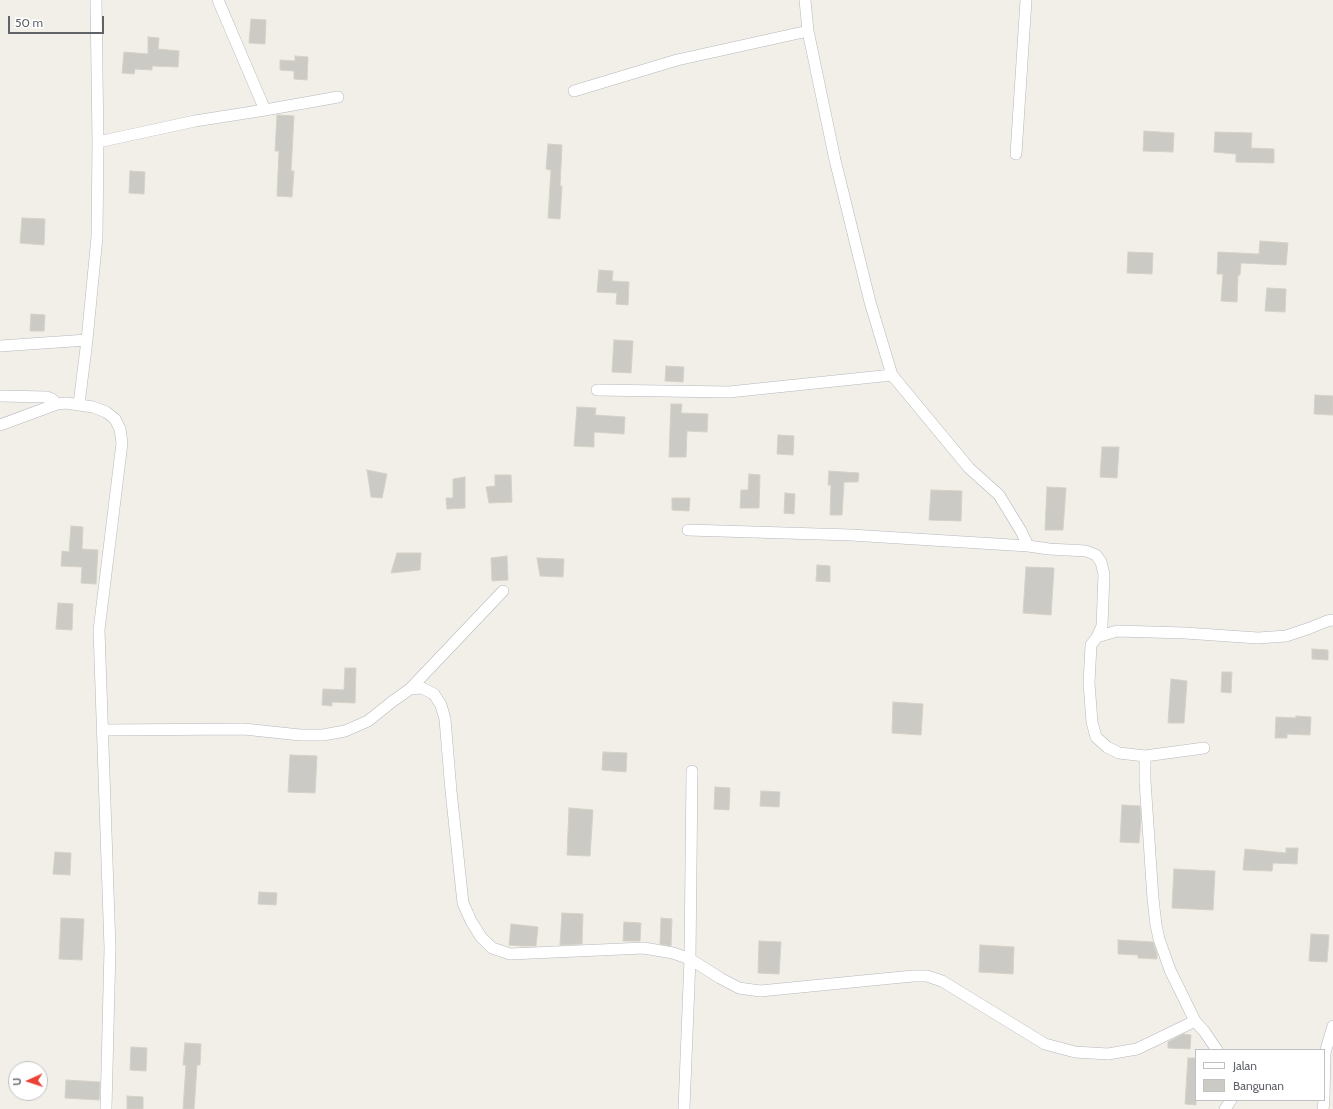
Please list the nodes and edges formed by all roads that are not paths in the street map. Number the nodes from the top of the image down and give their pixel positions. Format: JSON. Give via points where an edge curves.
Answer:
{"nodes":[{"id":1,"x":96,"y":0,"type":"edge"},
{"id":2,"x":218,"y":0,"type":"edge"},
{"id":3,"x":805,"y":0,"type":"edge"},
{"id":4,"x":1026,"y":0,"type":"edge"},
{"id":5,"x":808,"y":31,"type":"junction"},
{"id":6,"x":574,"y":91,"type":"dead end"},
{"id":7,"x":338,"y":97,"type":"dead end"},
{"id":8,"x":265,"y":110,"type":"junction"},
{"id":9,"x":98,"y":142,"type":"junction"},
{"id":10,"x":1016,"y":154,"type":"dead end"},
{"id":11,"x":87,"y":340,"type":"junction"},
{"id":12,"x":0,"y":346,"type":"edge"},
{"id":13,"x":892,"y":375,"type":"junction"},
{"id":14,"x":597,"y":390,"type":"dead end"},
{"id":15,"x":0,"y":396,"type":"edge"},
{"id":16,"x":57,"y":404,"type":"junction"},
{"id":17,"x":79,"y":404,"type":"junction"},
{"id":18,"x":0,"y":425,"type":"edge"},
{"id":19,"x":688,"y":530,"type":"dead end"},
{"id":20,"x":1028,"y":546,"type":"junction"},
{"id":21,"x":503,"y":591,"type":"dead end"},
{"id":22,"x":1333,"y":620,"type":"edge"},
{"id":23,"x":1096,"y":637,"type":"junction"},
{"id":24,"x":410,"y":689,"type":"junction"},
{"id":25,"x":102,"y":730,"type":"junction"},
{"id":26,"x":1204,"y":748,"type":"dead end"},
{"id":27,"x":1145,"y":756,"type":"junction"},
{"id":28,"x":692,"y":771,"type":"dead end"},
{"id":29,"x":690,"y":959,"type":"junction"},
{"id":30,"x":1195,"y":1021,"type":"junction"},
{"id":31,"x":1333,"y":1026,"type":"edge"},
{"id":32,"x":1216,"y":1049,"type":"edge"},
{"id":33,"x":1325,"y":1053,"type":"edge"},
{"id":34,"x":106,"y":1109,"type":"edge"},
{"id":35,"x":684,"y":1109,"type":"edge"}],
"edges":[{"from":1,"to":9,"type":"street"},
{"from":2,"to":8,"type":"street"},
{"from":3,"to":5,"type":"street"},
{"from":4,"to":10,"type":"street"},
{"from":5,"to":6,"type":"street","via":[[677,60]]},
{"from":5,"to":13,"type":"street","via":[[835,160],[870,302]]},
{"from":7,"to":8,"type":"street"},
{"from":8,"to":9,"type":"street","via":[[195,121]]},
{"from":9,"to":11,"type":"street","via":[[97,237]]},
{"from":11,"to":12,"type":"street"},
{"from":11,"to":17,"type":"street"},
{"from":13,"to":14,"type":"street","via":[[729,392]]},
{"from":13,"to":20,"type":"street","via":[[969,468],[999,495]]},
{"from":15,"to":16,"type":"street","via":[[47,397]]},
{"from":16,"to":17,"type":"street"},
{"from":16,"to":18,"type":"street"},
{"from":17,"to":25,"type":"street","via":[[106,412],[115,419],[122,443],[99,630]]},
{"from":19,"to":20,"type":"street","via":[[851,535]]},
{"from":20,"to":23,"type":"street","via":[[1086,551],[1096,555],[1104,574],[1102,626]]},
{"from":21,"to":24,"type":"street"},
{"from":22,"to":23,"type":"street","via":[[1286,636],[1258,638],[1117,631]]},
{"from":23,"to":27,"type":"street","via":[[1091,645],[1089,682],[1092,722],[1096,737],[1119,753]]},
{"from":24,"to":25,"type":"street","via":[[368,721],[345,732],[323,735],[244,729]]},
{"from":24,"to":29,"type":"street","via":[[422,688],[434,694],[441,705],[445,720],[463,903],[481,937],[492,948],[510,954],[644,948]]},
{"from":25,"to":34,"type":"street","via":[[110,948]]},
{"from":26,"to":27,"type":"street"},
{"from":27,"to":30,"type":"street","via":[[1156,925],[1170,970]]},
{"from":28,"to":29,"type":"street"},
{"from":29,"to":30,"type":"street","via":[[739,988],[760,991],[927,976],[942,980],[1045,1044],[1075,1052],[1108,1054],[1137,1049]]},
{"from":29,"to":35,"type":"street"},
{"from":30,"to":32,"type":"street"},
{"from":31,"to":33,"type":"street"}]}
